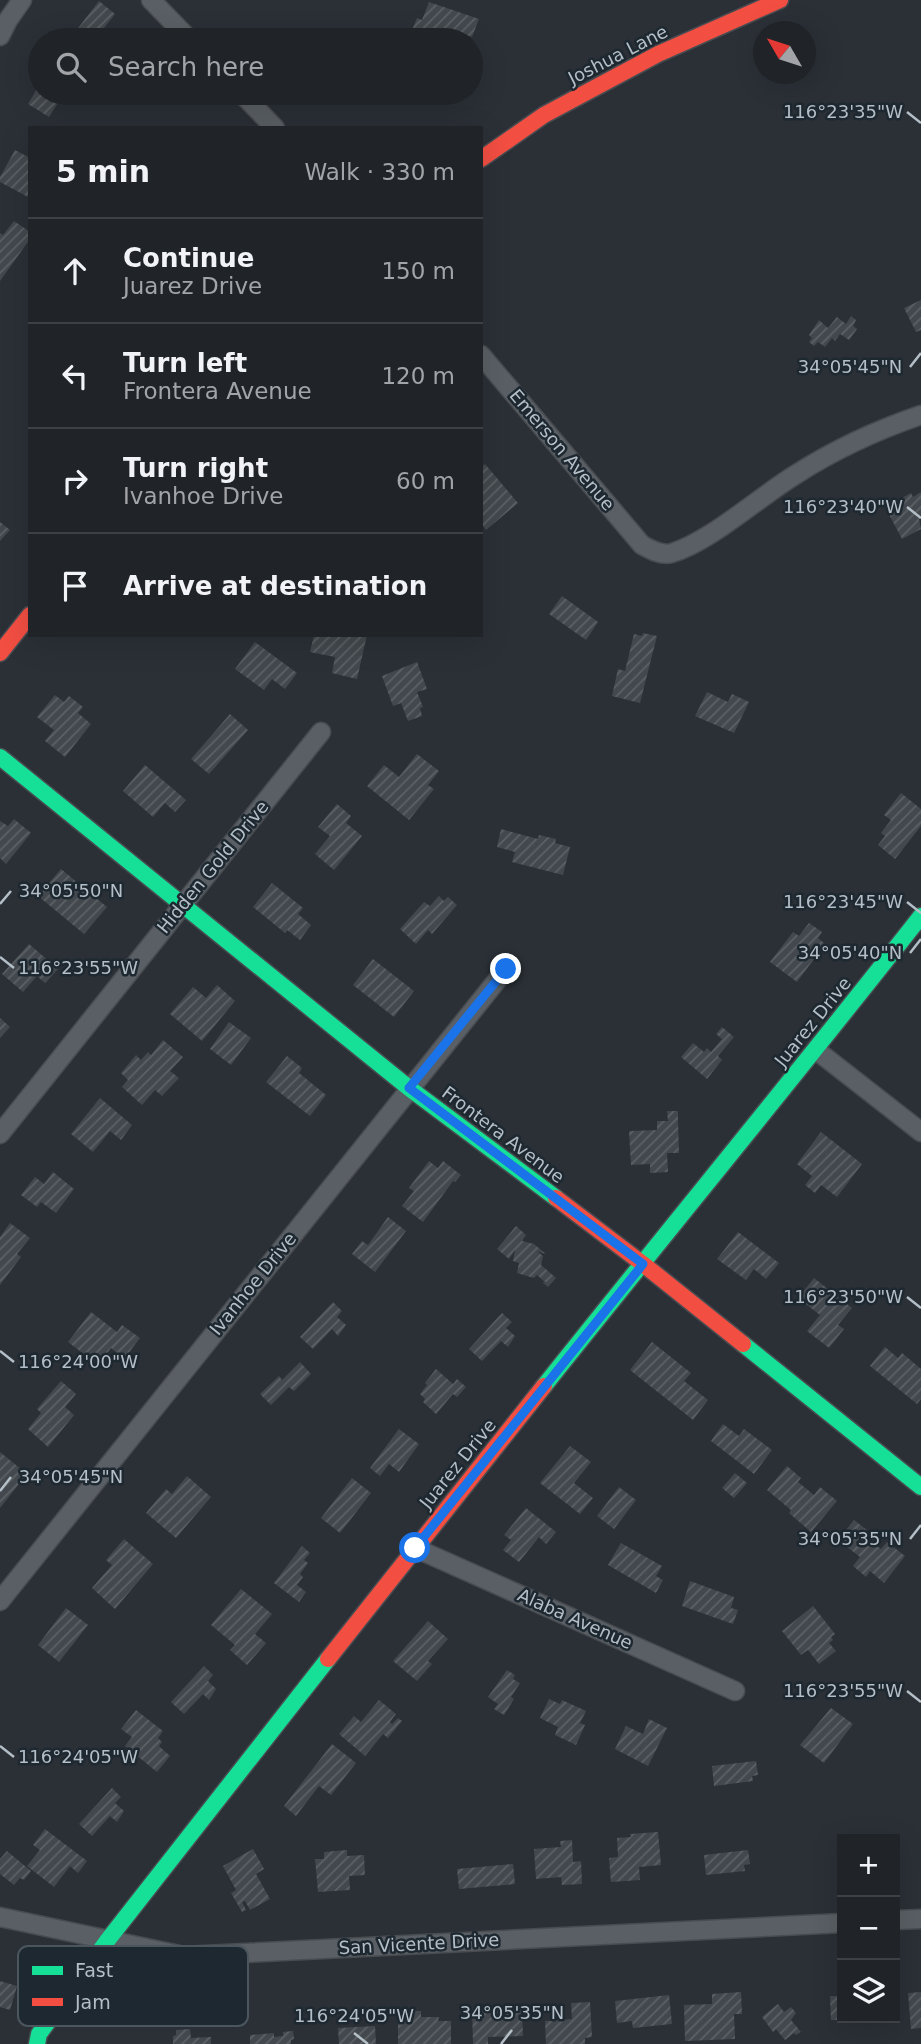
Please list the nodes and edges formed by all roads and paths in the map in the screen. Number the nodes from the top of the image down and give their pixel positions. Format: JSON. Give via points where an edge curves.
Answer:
{"nodes":[{"id":1,"x":22,"y":0,"type":"edge"},
{"id":2,"x":150,"y":0,"type":"edge"},
{"id":3,"x":780,"y":0,"type":"edge"},
{"id":4,"x":178,"y":28,"type":"edge"},
{"id":5,"x":0,"y":36,"type":"edge"},
{"id":6,"x":253,"y":105,"type":"edge"},
{"id":7,"x":273,"y":126,"type":"edge"},
{"id":8,"x":483,"y":158,"type":"edge"},
{"id":9,"x":483,"y":357,"type":"edge"},
{"id":10,"x":921,"y":415,"type":"edge"},
{"id":11,"x":28,"y":618,"type":"edge"},
{"id":12,"x":0,"y":653,"type":"edge"},
{"id":13,"x":321,"y":732,"type":"dead end"},
{"id":14,"x":0,"y":757,"type":"edge"},
{"id":15,"x":182,"y":906,"type":"junction"},
{"id":16,"x":921,"y":916,"type":"edge"},
{"id":17,"x":506,"y":969,"type":"dead end"},
{"id":18,"x":816,"y":1050,"type":"junction"},
{"id":19,"x":409,"y":1088,"type":"junction"},
{"id":20,"x":921,"y":1132,"type":"edge"},
{"id":21,"x":0,"y":1134,"type":"edge"},
{"id":22,"x":643,"y":1264,"type":"junction"},
{"id":23,"x":921,"y":1487,"type":"edge"},
{"id":24,"x":415,"y":1548,"type":"junction"},
{"id":25,"x":0,"y":1601,"type":"edge"},
{"id":26,"x":735,"y":1691,"type":"dead end"},
{"id":27,"x":0,"y":1917,"type":"edge"},
{"id":28,"x":921,"y":1919,"type":"edge"},
{"id":29,"x":900,"y":1920,"type":"edge"},
{"id":30,"x":837,"y":1923,"type":"edge"},
{"id":31,"x":107,"y":1941,"type":"junction"},
{"id":32,"x":103,"y":1946,"type":"edge"},
{"id":33,"x":133,"y":1946,"type":"edge"},
{"id":34,"x":248,"y":1953,"type":"edge"},
{"id":35,"x":46,"y":2026,"type":"edge"},
{"id":36,"x":37,"y":2044,"type":"edge"}],
"edges":[{"from":1,"to":5,"type":"street"},
{"from":2,"to":4,"type":"street"},
{"from":3,"to":8,"type":"street","name":"Joshua Lane","via":[[624,72],[544,115]]},
{"from":6,"to":7,"type":"street"},
{"from":9,"to":10,"type":"street","name":"Emerson Avenue","via":[[642,545],[669,554],[695,543],[796,474],[883,428]]},
{"from":11,"to":12,"type":"street"},
{"from":13,"to":15,"type":"street","name":"Hidden Gold Drive"},
{"from":14,"to":15,"type":"street","name":"Frontera Avenue"},
{"from":15,"to":19,"type":"street","name":"Frontera Avenue"},
{"from":15,"to":21,"type":"street","name":"Hidden Gold Drive"},
{"from":16,"to":18,"type":"street","name":"Juarez Drive"},
{"from":17,"to":19,"type":"street","name":"Ivanhoe Drive"},
{"from":18,"to":20,"type":"street"},
{"from":18,"to":22,"type":"street","name":"Juarez Drive"},
{"from":19,"to":22,"type":"street","name":"Frontera Avenue"},
{"from":19,"to":25,"type":"street","name":"Ivanhoe Drive"},
{"from":22,"to":23,"type":"street","name":"Frontera Avenue"},
{"from":22,"to":24,"type":"street","name":"Juarez Drive"},
{"from":24,"to":26,"type":"street","name":"Alaba Avenue"},
{"from":24,"to":31,"type":"street","name":"Juarez Drive"},
{"from":27,"to":31,"type":"street","name":"San Vicente Drive"},
{"from":28,"to":29,"type":"street"},
{"from":30,"to":34,"type":"street","name":"San Vicente Drive"},
{"from":31,"to":32,"type":"street","name":"Juarez Drive"},
{"from":31,"to":33,"type":"street","name":"San Vicente Drive"},
{"from":35,"to":36,"type":"street","name":"Juarez Drive"}]}
